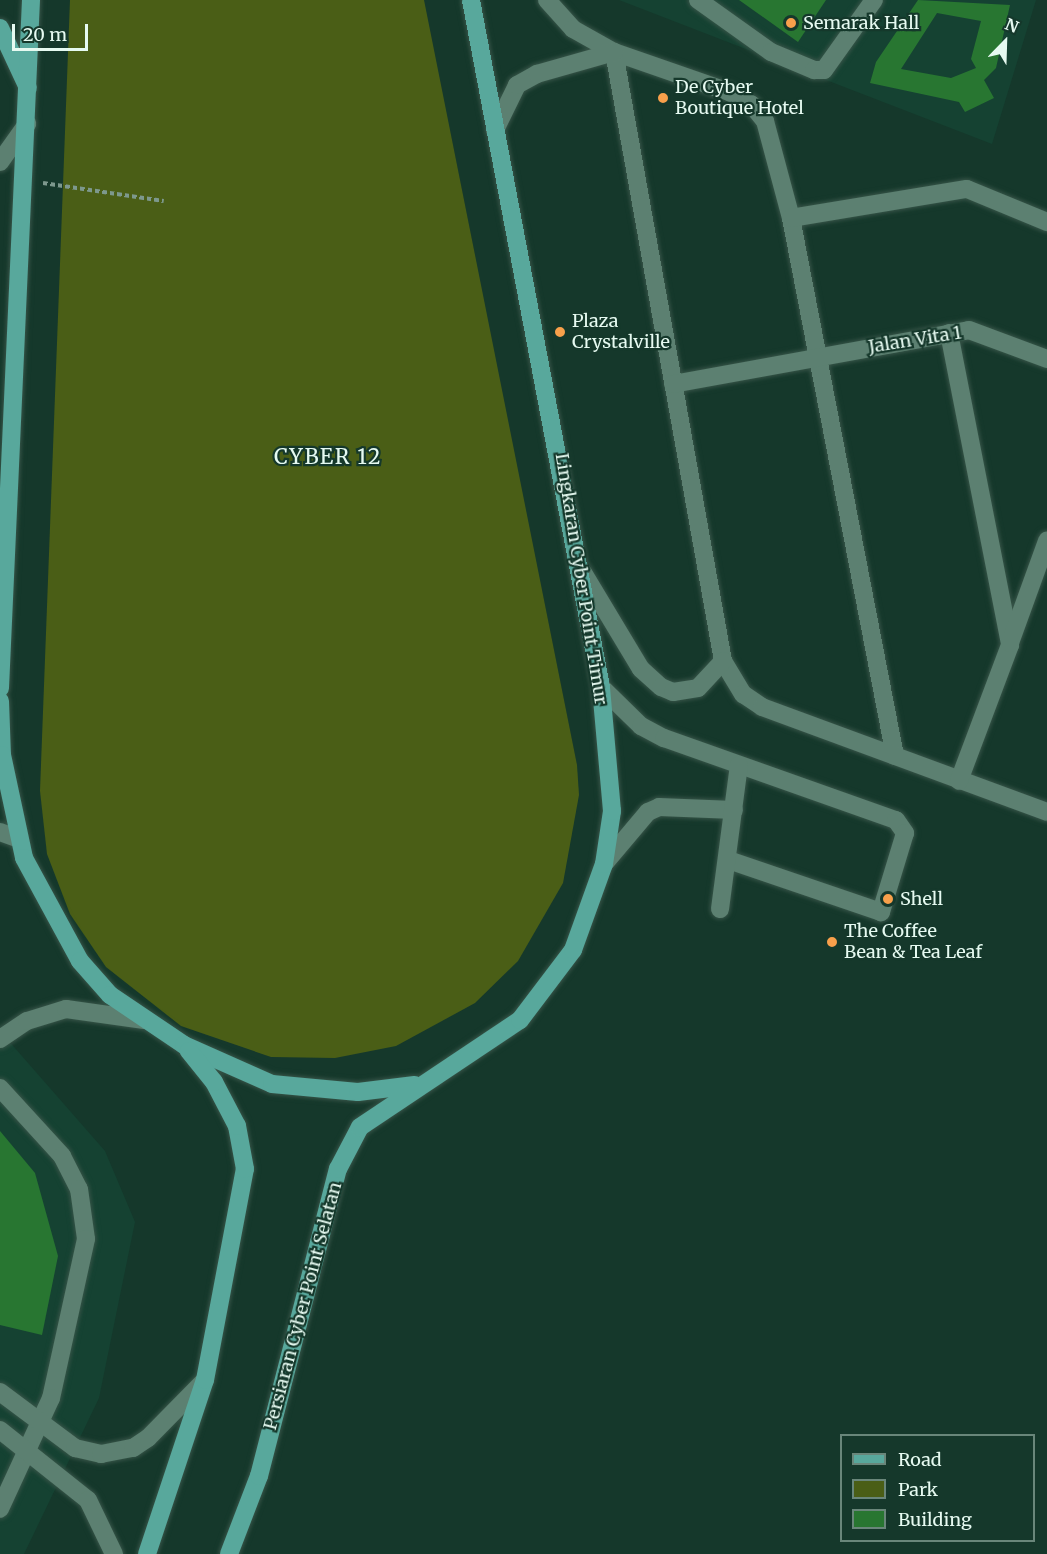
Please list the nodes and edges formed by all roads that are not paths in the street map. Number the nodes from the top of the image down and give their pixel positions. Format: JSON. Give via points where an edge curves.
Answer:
{"nodes":[{"id":1,"x":31,"y":0,"type":"edge"},
{"id":2,"x":471,"y":0,"type":"edge"},
{"id":3,"x":547,"y":0,"type":"edge"},
{"id":4,"x":698,"y":0,"type":"edge"},
{"id":5,"x":874,"y":0,"type":"edge"},
{"id":6,"x":0,"y":28,"type":"edge"},
{"id":7,"x":614,"y":52,"type":"junction"},
{"id":8,"x":29,"y":90,"type":"junction"},
{"id":9,"x":27,"y":124,"type":"junction"},
{"id":10,"x":495,"y":130,"type":"junction"},
{"id":11,"x":0,"y":162,"type":"edge"},
{"id":12,"x":791,"y":218,"type":"junction"},
{"id":13,"x":1047,"y":222,"type":"edge"},
{"id":14,"x":949,"y":333,"type":"junction"},
{"id":15,"x":815,"y":357,"type":"junction"},
{"id":16,"x":1047,"y":359,"type":"edge"},
{"id":17,"x":674,"y":384,"type":"junction"},
{"id":18,"x":12,"y":434,"type":"junction"},
{"id":19,"x":0,"y":452,"type":"edge"},
{"id":20,"x":1047,"y":541,"type":"edge"},
{"id":21,"x":3,"y":556,"type":"edge"},
{"id":22,"x":582,"y":571,"type":"junction"},
{"id":23,"x":1010,"y":645,"type":"junction"},
{"id":24,"x":723,"y":661,"type":"junction"},
{"id":25,"x":601,"y":687,"type":"junction"},
{"id":26,"x":0,"y":688,"type":"edge"},
{"id":27,"x":0,"y":701,"type":"edge"},
{"id":28,"x":1,"y":736,"type":"edge"},
{"id":29,"x":895,"y":756,"type":"junction"},
{"id":30,"x":739,"y":765,"type":"junction"},
{"id":31,"x":959,"y":781,"type":"junction"},
{"id":32,"x":734,"y":810,"type":"junction"},
{"id":33,"x":1047,"y":812,"type":"edge"},
{"id":34,"x":0,"y":832,"type":"edge"},
{"id":35,"x":19,"y":839,"type":"junction"},
{"id":36,"x":728,"y":860,"type":"junction"},
{"id":37,"x":604,"y":864,"type":"junction"},
{"id":38,"x":720,"y":909,"type":"dead end"},
{"id":39,"x":144,"y":1020,"type":"junction"},
{"id":40,"x":0,"y":1039,"type":"edge"},
{"id":41,"x":184,"y":1045,"type":"junction"},
{"id":42,"x":417,"y":1085,"type":"junction"},
{"id":43,"x":0,"y":1088,"type":"edge"},
{"id":44,"x":205,"y":1380,"type":"junction"},
{"id":45,"x":0,"y":1392,"type":"edge"},
{"id":46,"x":42,"y":1422,"type":"junction"},
{"id":47,"x":0,"y":1431,"type":"edge"},
{"id":48,"x":29,"y":1450,"type":"junction"},
{"id":49,"x":0,"y":1509,"type":"edge"},
{"id":50,"x":114,"y":1554,"type":"edge"},
{"id":51,"x":147,"y":1554,"type":"edge"},
{"id":52,"x":229,"y":1554,"type":"edge"}],
"edges":[{"from":1,"to":8,"type":"main road"},
{"from":2,"to":10,"type":"main road","name":"Lingkaran Cyber Point Timur"},
{"from":3,"to":7,"type":"lane","via":[[573,29]]},
{"from":4,"to":5,"type":"lane","via":[[771,52],[814,70],[824,70]]},
{"from":6,"to":8,"type":"main road"},
{"from":7,"to":10,"type":"lane","via":[[537,74],[517,86]]},
{"from":7,"to":12,"type":"lane","via":[[752,105],[765,121]]},
{"from":7,"to":17,"type":"lane"},
{"from":8,"to":9,"type":"main road"},
{"from":9,"to":11,"type":"lane"},
{"from":9,"to":18,"type":"main road"},
{"from":10,"to":22,"type":"main road","name":"Lingkaran Cyber Point Timur"},
{"from":12,"to":13,"type":"lane","via":[[967,189]]},
{"from":12,"to":15,"type":"lane"},
{"from":14,"to":15,"type":"lane","name":"Jalan Vita 1"},
{"from":14,"to":16,"type":"lane","name":"Jalan Vita 1","via":[[981,332]]},
{"from":14,"to":23,"type":"lane"},
{"from":15,"to":17,"type":"lane","name":"Jalan Vita 1"},
{"from":15,"to":29,"type":"lane"},
{"from":17,"to":24,"type":"lane"},
{"from":18,"to":19,"type":"lane"},
{"from":18,"to":21,"type":"main road"},
{"from":20,"to":23,"type":"lane"},
{"from":21,"to":26,"type":"main road"},
{"from":22,"to":24,"type":"lane","via":[[641,669],[661,687],[687,692],[698,688]]},
{"from":22,"to":25,"type":"main road","name":"Lingkaran Cyber Point Timur"},
{"from":23,"to":31,"type":"lane"},
{"from":24,"to":29,"type":"lane","via":[[752,701]]},
{"from":25,"to":30,"type":"lane","via":[[641,726]]},
{"from":25,"to":37,"type":"main road","name":"Lingkaran Cyber Point Timur","via":[[612,811]]},
{"from":27,"to":28,"type":"main road"},
{"from":28,"to":35,"type":"main road"},
{"from":29,"to":31,"type":"lane"},
{"from":30,"to":32,"type":"lane"},
{"from":30,"to":36,"type":"lane","via":[[896,820],[905,833],[881,912]]},
{"from":31,"to":33,"type":"lane"},
{"from":32,"to":36,"type":"lane"},
{"from":32,"to":37,"type":"lane","via":[[659,807],[648,812]]},
{"from":34,"to":35,"type":"lane"},
{"from":35,"to":39,"type":"main road","via":[[80,961],[110,995]]},
{"from":36,"to":38,"type":"lane"},
{"from":37,"to":42,"type":"main road","name":"Lingkaran Cyber Point Timur","via":[[573,950],[520,1020],[456,1068]]},
{"from":39,"to":40,"type":"lane","via":[[66,1009],[27,1021]]},
{"from":39,"to":41,"type":"main road"},
{"from":41,"to":42,"type":"main road","via":[[272,1083],[358,1092]]},
{"from":41,"to":44,"type":"main road","via":[[214,1082],[237,1126],[245,1169]]},
{"from":42,"to":52,"type":"main road","name":"Persiaran Cyber Point Selatan","via":[[360,1127],[338,1169],[259,1476]]},
{"from":43,"to":46,"type":"lane","via":[[62,1156],[86,1214],[81,1279]]},
{"from":44,"to":46,"type":"lane","via":[[148,1438],[118,1452],[84,1452]]},
{"from":44,"to":51,"type":"main road"},
{"from":45,"to":46,"type":"lane"},
{"from":46,"to":48,"type":"lane"},
{"from":47,"to":48,"type":"lane"},
{"from":48,"to":49,"type":"lane"},
{"from":48,"to":50,"type":"lane","via":[[88,1500]]}]}
